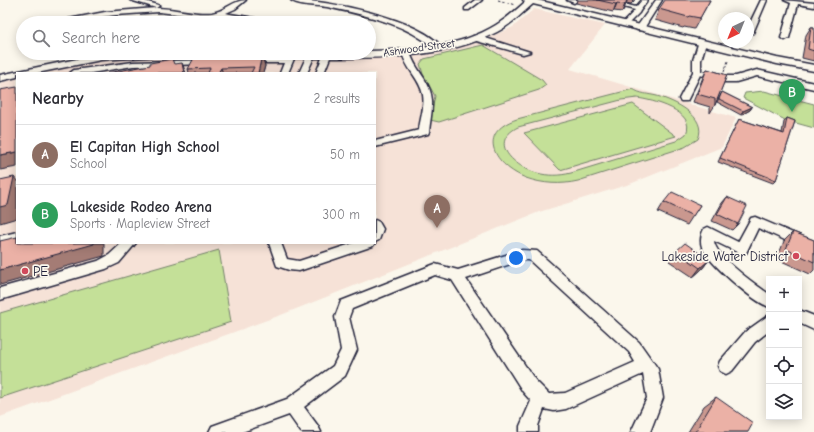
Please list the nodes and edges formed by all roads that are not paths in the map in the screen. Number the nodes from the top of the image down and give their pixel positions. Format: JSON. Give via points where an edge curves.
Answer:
{"nodes":[{"id":1,"x":133,"y":0,"type":"edge"},
{"id":2,"x":243,"y":0,"type":"edge"},
{"id":3,"x":294,"y":0,"type":"edge"},
{"id":4,"x":479,"y":0,"type":"edge"},
{"id":5,"x":530,"y":0,"type":"edge"},
{"id":6,"x":598,"y":0,"type":"edge"},
{"id":7,"x":645,"y":0,"type":"edge"},
{"id":8,"x":659,"y":0,"type":"edge"},
{"id":9,"x":764,"y":0,"type":"edge"},
{"id":10,"x":787,"y":0,"type":"edge"},
{"id":11,"x":795,"y":2,"type":"junction"},
{"id":12,"x":814,"y":5,"type":"edge"},
{"id":13,"x":467,"y":9,"type":"dead end"},
{"id":14,"x":173,"y":12,"type":"junction"},
{"id":15,"x":637,"y":12,"type":"dead end"},
{"id":16,"x":220,"y":14,"type":"junction"},
{"id":17,"x":92,"y":16,"type":"edge"},
{"id":18,"x":228,"y":16,"type":"edge"},
{"id":19,"x":372,"y":16,"type":"edge"},
{"id":20,"x":376,"y":17,"type":"edge"},
{"id":21,"x":754,"y":22,"type":"edge"},
{"id":22,"x":626,"y":24,"type":"junction"},
{"id":23,"x":640,"y":28,"type":"junction"},
{"id":24,"x":476,"y":38,"type":"junction"},
{"id":25,"x":785,"y":38,"type":"dead end"},
{"id":26,"x":702,"y":43,"type":"junction"},
{"id":27,"x":438,"y":47,"type":"junction"},
{"id":28,"x":406,"y":52,"type":"junction"},
{"id":29,"x":526,"y":52,"type":"dead end"},
{"id":30,"x":376,"y":54,"type":"edge"},
{"id":31,"x":86,"y":60,"type":"edge"},
{"id":32,"x":238,"y":60,"type":"edge"},
{"id":33,"x":290,"y":60,"type":"edge"},
{"id":34,"x":309,"y":60,"type":"edge"},
{"id":35,"x":325,"y":60,"type":"edge"},
{"id":36,"x":777,"y":61,"type":"junction"},
{"id":37,"x":814,"y":68,"type":"edge"},
{"id":38,"x":25,"y":72,"type":"edge"},
{"id":39,"x":81,"y":72,"type":"edge"},
{"id":40,"x":284,"y":72,"type":"edge"},
{"id":41,"x":303,"y":72,"type":"edge"},
{"id":42,"x":320,"y":72,"type":"edge"},
{"id":43,"x":697,"y":72,"type":"junction"},
{"id":44,"x":16,"y":74,"type":"edge"},
{"id":45,"x":814,"y":74,"type":"edge"},
{"id":46,"x":0,"y":78,"type":"edge"},
{"id":47,"x":814,"y":86,"type":"edge"},
{"id":48,"x":684,"y":99,"type":"dead end"},
{"id":49,"x":376,"y":144,"type":"edge"},
{"id":50,"x":16,"y":237,"type":"edge"},
{"id":51,"x":0,"y":241,"type":"edge"},
{"id":52,"x":129,"y":244,"type":"edge"},
{"id":53,"x":275,"y":244,"type":"edge"},
{"id":54,"x":366,"y":244,"type":"edge"},
{"id":55,"x":814,"y":248,"type":"edge"},
{"id":56,"x":457,"y":276,"type":"junction"},
{"id":57,"x":0,"y":294,"type":"edge"},
{"id":58,"x":766,"y":299,"type":"edge"},
{"id":59,"x":802,"y":317,"type":"edge"},
{"id":60,"x":814,"y":323,"type":"edge"},
{"id":61,"x":766,"y":324,"type":"edge"},
{"id":62,"x":646,"y":365,"type":"junction"},
{"id":63,"x":726,"y":366,"type":"dead end"},
{"id":64,"x":540,"y":399,"type":"junction"},
{"id":65,"x":292,"y":406,"type":"junction"},
{"id":66,"x":218,"y":432,"type":"edge"},
{"id":67,"x":312,"y":432,"type":"edge"},
{"id":68,"x":529,"y":432,"type":"edge"},
{"id":69,"x":640,"y":432,"type":"edge"}],
"edges":[{"from":1,"to":14,"type":"street"},
{"from":2,"to":16,"type":"street","via":[[230,11]]},
{"from":3,"to":19,"type":"street"},
{"from":4,"to":13,"type":"street"},
{"from":5,"to":22,"type":"main road"},
{"from":5,"to":24,"type":"main road","name":"Ashwood Street","via":[[500,27]]},
{"from":6,"to":7,"type":"street","via":[[638,9]]},
{"from":8,"to":23,"type":"street"},
{"from":9,"to":21,"type":"street"},
{"from":10,"to":11,"type":"street"},
{"from":11,"to":12,"type":"street"},
{"from":11,"to":25,"type":"street"},
{"from":14,"to":16,"type":"street","via":[[211,16]]},
{"from":14,"to":17,"type":"street","via":[[159,10]]},
{"from":15,"to":22,"type":"street"},
{"from":16,"to":18,"type":"street"},
{"from":20,"to":27,"type":"street","via":[[427,36]]},
{"from":22,"to":23,"type":"main road"},
{"from":23,"to":26,"type":"main road"},
{"from":24,"to":27,"type":"main road","name":"Ashwood Street"},
{"from":24,"to":29,"type":"street"},
{"from":26,"to":36,"type":"main road"},
{"from":26,"to":43,"type":"street","via":[[697,60]]},
{"from":27,"to":28,"type":"main road","name":"Ashwood Street"},
{"from":28,"to":30,"type":"main road","name":"Ashwood Street"},
{"from":28,"to":49,"type":"street","via":[[426,92],[424,132]]},
{"from":31,"to":38,"type":"main road"},
{"from":32,"to":39,"type":"street","via":[[133,64]]},
{"from":33,"to":40,"type":"street"},
{"from":34,"to":41,"type":"street"},
{"from":35,"to":42,"type":"street"},
{"from":36,"to":37,"type":"main road"},
{"from":36,"to":45,"type":"main road"},
{"from":43,"to":47,"type":"street","via":[[724,79],[736,79],[757,73]]},
{"from":43,"to":48,"type":"street"},
{"from":44,"to":46,"type":"main road"},
{"from":50,"to":51,"type":"street"},
{"from":52,"to":57,"type":"street","via":[[114,259],[101,265]]},
{"from":53,"to":54,"type":"street","via":[[282,262],[299,266]]},
{"from":55,"to":58,"type":"street","via":[[755,221],[741,249],[708,232],[708,247],[754,292]]},
{"from":56,"to":62,"type":"street","via":[[522,254],[532,255],[634,347]]},
{"from":56,"to":64,"type":"street"},
{"from":56,"to":65,"type":"street","via":[[435,269],[346,306],[342,316],[349,350],[339,371]]},
{"from":59,"to":60,"type":"street"},
{"from":61,"to":63,"type":"street","via":[[750,337]]},
{"from":62,"to":64,"type":"street","via":[[566,401],[553,404]]},
{"from":62,"to":69,"type":"street","via":[[652,374],[656,398]]},
{"from":64,"to":68,"type":"street"},
{"from":65,"to":66,"type":"street"},
{"from":65,"to":67,"type":"street"}]}
